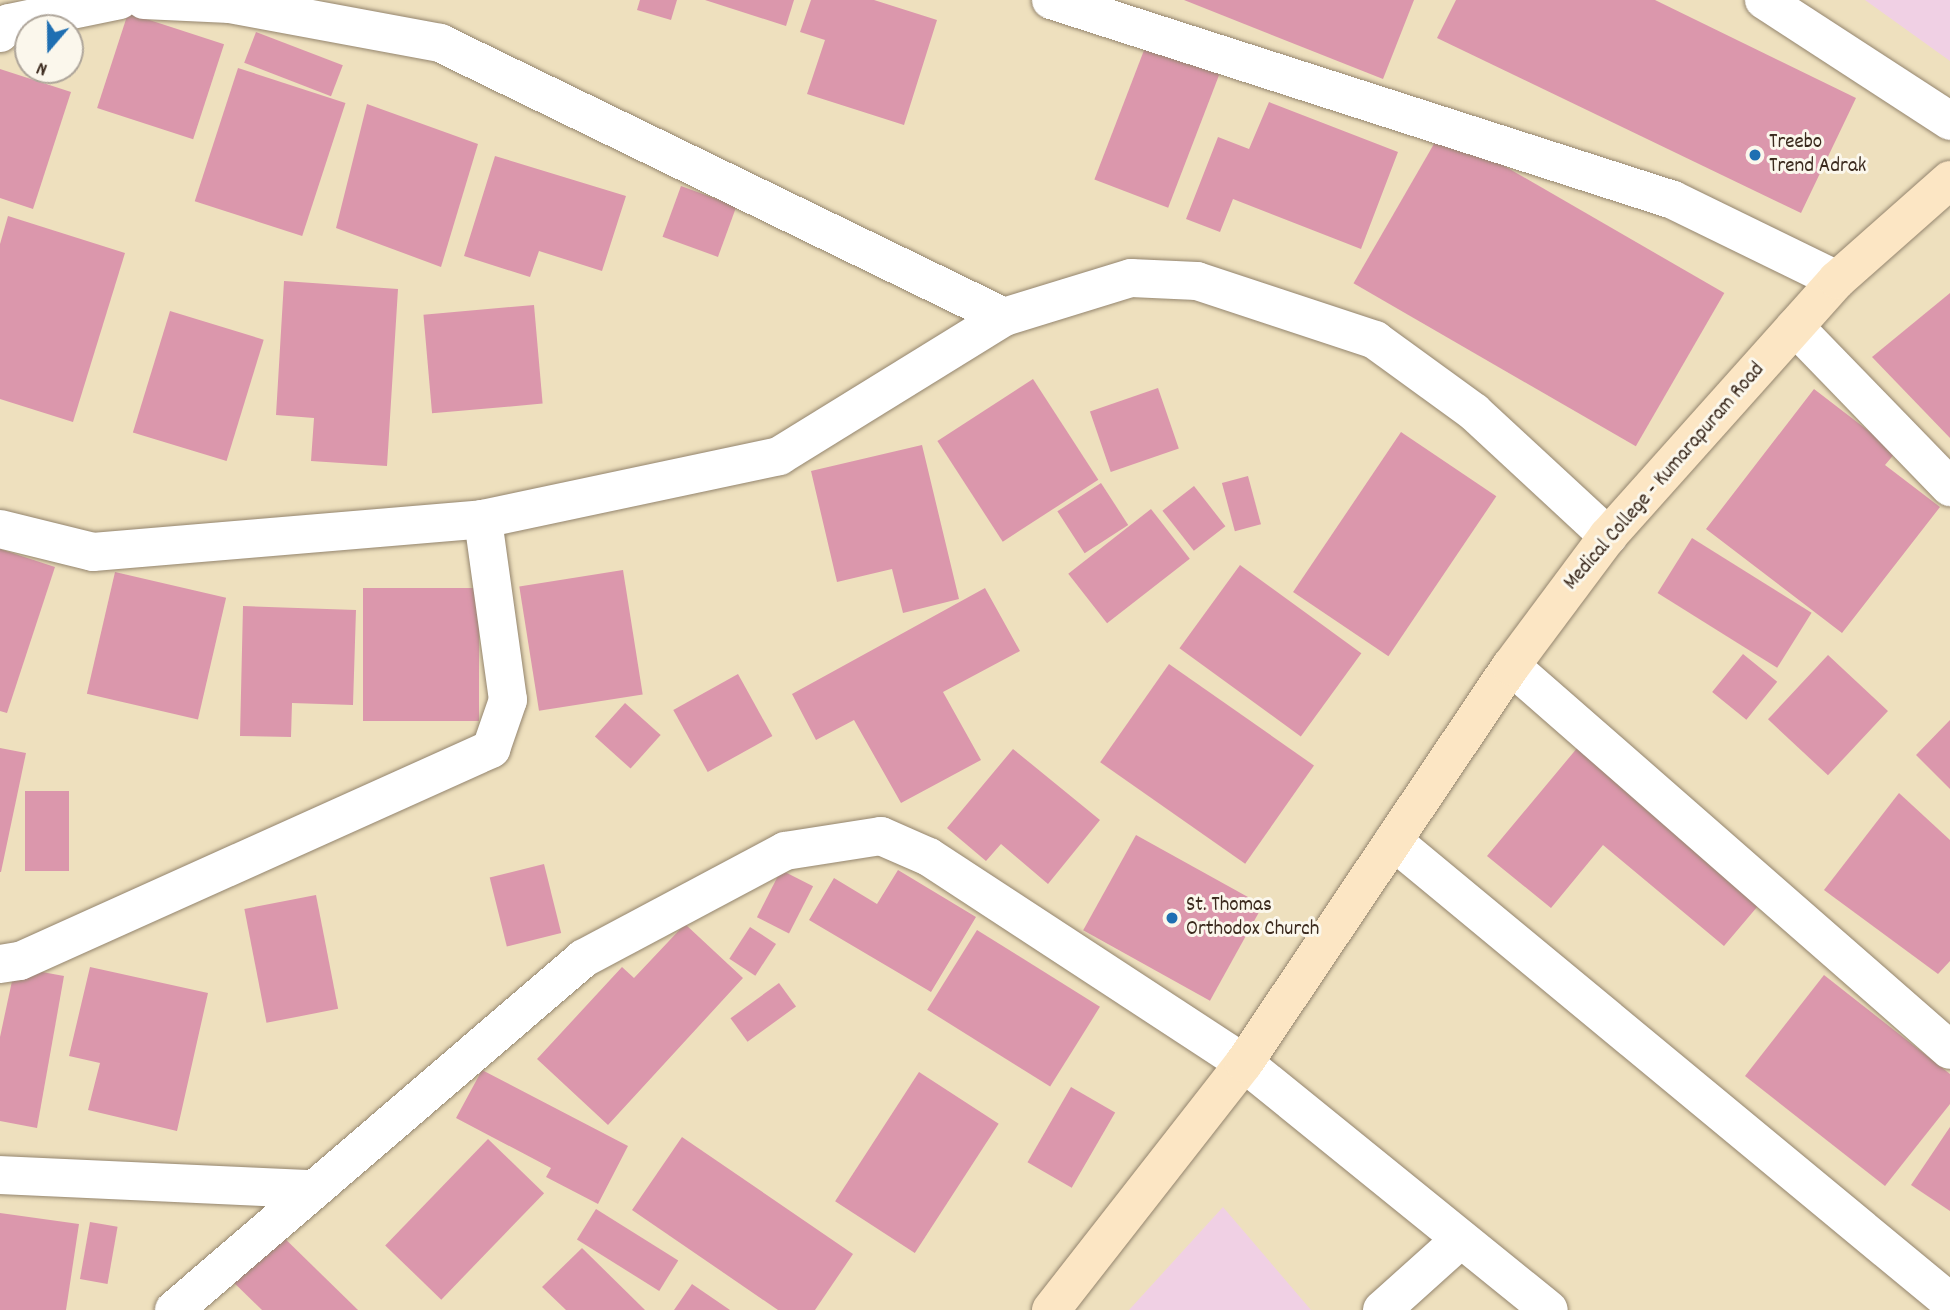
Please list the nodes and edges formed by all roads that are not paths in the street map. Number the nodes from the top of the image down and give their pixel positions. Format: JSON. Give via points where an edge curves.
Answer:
{"nodes":[{"id":1,"x":120,"y":0,"type":"edge"},
{"id":2,"x":144,"y":0,"type":"edge"},
{"id":3,"x":1051,"y":0,"type":"edge"},
{"id":4,"x":1764,"y":0,"type":"edge"},
{"id":5,"x":0,"y":33,"type":"edge"},
{"id":6,"x":1950,"y":121,"type":"edge"},
{"id":7,"x":1950,"y":180,"type":"edge"},
{"id":8,"x":1837,"y":280,"type":"junction"},
{"id":9,"x":1004,"y":317,"type":"junction"},
{"id":10,"x":1795,"y":327,"type":"junction"},
{"id":11,"x":1950,"y":487,"type":"edge"},
{"id":12,"x":483,"y":519,"type":"junction"},
{"id":13,"x":0,"y":529,"type":"edge"},
{"id":14,"x":1608,"y":536,"type":"junction"},
{"id":15,"x":1511,"y":666,"type":"junction"},
{"id":16,"x":1393,"y":841,"type":"junction"},
{"id":17,"x":0,"y":964,"type":"edge"},
{"id":18,"x":1950,"y":1050,"type":"edge"},
{"id":19,"x":1244,"y":1063,"type":"junction"},
{"id":20,"x":0,"y":1175,"type":"edge"},
{"id":21,"x":310,"y":1189,"type":"junction"},
{"id":22,"x":1461,"y":1239,"type":"junction"},
{"id":23,"x":1950,"y":1302,"type":"edge"},
{"id":24,"x":174,"y":1310,"type":"edge"},
{"id":25,"x":1051,"y":1310,"type":"edge"},
{"id":26,"x":1382,"y":1310,"type":"edge"},
{"id":27,"x":1549,"y":1310,"type":"edge"}],
"edges":[{"from":1,"to":5,"type":"street","via":[[9,23]]},
{"from":2,"to":9,"type":"street","via":[[230,4],[440,43]]},
{"from":3,"to":8,"type":"street","via":[[1673,200]]},
{"from":4,"to":6,"type":"street"},
{"from":7,"to":8,"type":"main road","name":"Medical College - Kumarapuram Road"},
{"from":8,"to":10,"type":"main road","name":"Medical College - Kumarapuram Road"},
{"from":9,"to":12,"type":"street","via":[[779,456]]},
{"from":9,"to":14,"type":"street","via":[[1131,278],[1197,281],[1270,302],[1374,340],[1474,412]]},
{"from":10,"to":11,"type":"street"},
{"from":10,"to":14,"type":"main road","name":"Medical College - Kumarapuram Road"},
{"from":12,"to":13,"type":"street","via":[[93,552]]},
{"from":12,"to":17,"type":"street","via":[[508,700],[491,749],[20,961]]},
{"from":14,"to":15,"type":"main road","name":"Medical College - Kumarapuram Road"},
{"from":15,"to":16,"type":"main road","name":"Medical College - Kumarapuram Road"},
{"from":15,"to":18,"type":"street"},
{"from":16,"to":19,"type":"main road","name":"Medical College - Kumarapuram Road"},
{"from":16,"to":23,"type":"street"},
{"from":19,"to":21,"type":"street","via":[[929,857],[881,836],[824,843],[785,851],[744,870],[584,958]]},
{"from":19,"to":22,"type":"street"},
{"from":19,"to":25,"type":"main road","name":"Medical College - Kumarapuram Road"},
{"from":20,"to":21,"type":"street"},
{"from":21,"to":24,"type":"street"},
{"from":22,"to":26,"type":"street"},
{"from":22,"to":27,"type":"street"}]}
